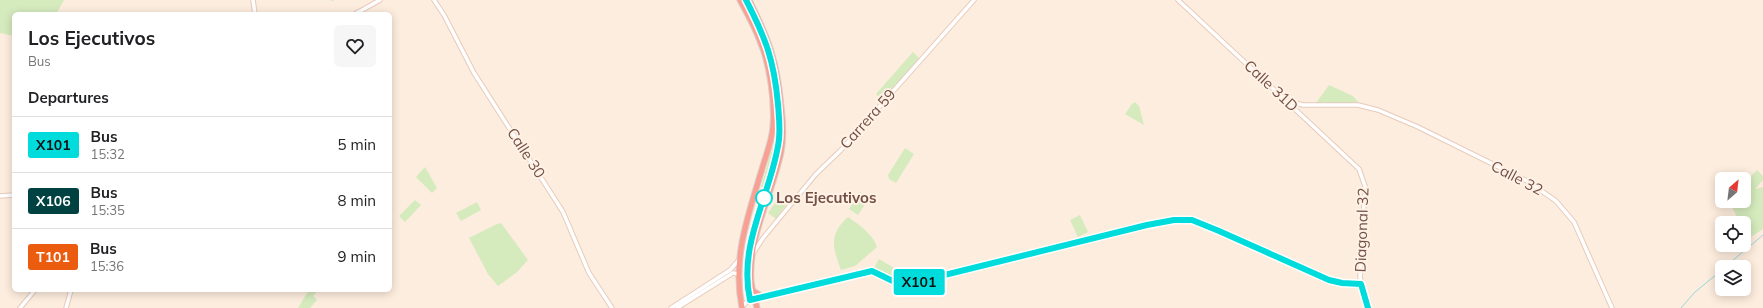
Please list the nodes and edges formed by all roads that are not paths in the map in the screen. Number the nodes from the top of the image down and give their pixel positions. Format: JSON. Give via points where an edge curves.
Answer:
{"nodes":[{"id":1,"x":253,"y":0,"type":"edge"},
{"id":2,"x":380,"y":0,"type":"edge"},
{"id":3,"x":434,"y":0,"type":"edge"},
{"id":4,"x":740,"y":0,"type":"edge"},
{"id":5,"x":749,"y":0,"type":"edge"},
{"id":6,"x":974,"y":0,"type":"edge"},
{"id":7,"x":1179,"y":1,"type":"edge"},
{"id":8,"x":255,"y":12,"type":"edge"},
{"id":9,"x":359,"y":12,"type":"edge"},
{"id":10,"x":1287,"y":101,"type":"junction"},
{"id":11,"x":1362,"y":175,"type":"joint"},
{"id":12,"x":12,"y":195,"type":"edge"},
{"id":13,"x":0,"y":196,"type":"edge"},
{"id":14,"x":756,"y":237,"type":"junction"},
{"id":15,"x":763,"y":238,"type":"junction"},
{"id":16,"x":752,"y":254,"type":"junction"},
{"id":17,"x":738,"y":261,"type":"junction"},
{"id":18,"x":738,"y":274,"type":"junction"},
{"id":19,"x":1361,"y":284,"type":"junction"},
{"id":20,"x":753,"y":291,"type":"junction"},
{"id":21,"x":33,"y":292,"type":"edge"},
{"id":22,"x":70,"y":292,"type":"edge"},
{"id":23,"x":763,"y":297,"type":"junction"},
{"id":24,"x":755,"y":299,"type":"junction"},
{"id":25,"x":742,"y":307,"type":"edge"},
{"id":26,"x":757,"y":307,"type":"edge"},
{"id":27,"x":20,"y":308,"type":"edge"},
{"id":28,"x":66,"y":308,"type":"edge"},
{"id":29,"x":612,"y":308,"type":"edge"},
{"id":30,"x":671,"y":308,"type":"edge"},
{"id":31,"x":677,"y":308,"type":"edge"},
{"id":32,"x":1368,"y":308,"type":"edge"},
{"id":33,"x":1612,"y":308,"type":"edge"}],
"edges":[{"from":1,"to":8,"type":"street"},
{"from":2,"to":9,"type":"street"},
{"from":3,"to":29,"type":"street","name":"Calle 30","via":[[474,73],[563,212],[591,277]]},
{"from":4,"to":17,"type":"highway","via":[[764,52],[770,82],[773,121],[770,142],[743,232]]},
{"from":5,"to":14,"type":"highway","via":[[766,33],[775,61],[783,133],[778,164]]},
{"from":6,"to":15,"type":"street","name":"Carrera 59","via":[[816,174]]},
{"from":7,"to":10,"type":"street","name":"Calle 31D"},
{"from":10,"to":11,"type":"street","name":"Calle 31D","via":[[1353,161]]},
{"from":10,"to":33,"type":"street","name":"Calle 32","via":[[1303,105],[1365,106],[1391,115],[1527,181],[1556,201],[1569,214]]},
{"from":11,"to":19,"type":"street","name":"Diagonal 32","via":[[1365,186]]},
{"from":12,"to":13,"type":"street"},
{"from":14,"to":15,"type":"street"},
{"from":14,"to":16,"type":"highway"},
{"from":15,"to":16,"type":"street","name":"Carrera 59"},
{"from":16,"to":20,"type":"highway"},
{"from":17,"to":18,"type":"highway"},
{"from":17,"to":30,"type":"street","via":[[730,270]]},
{"from":18,"to":25,"type":"highway"},
{"from":18,"to":31,"type":"street","via":[[733,273]]},
{"from":19,"to":23,"type":"street","via":[[1329,280],[1219,231],[1192,220],[1182,219],[1147,225],[912,284],[901,285],[872,271]]},
{"from":19,"to":32,"type":"street","name":"Diagonal 32"},
{"from":20,"to":23,"type":"highway"},
{"from":20,"to":24,"type":"highway"},
{"from":21,"to":27,"type":"street"},
{"from":22,"to":28,"type":"street"},
{"from":23,"to":24,"type":"street"},
{"from":23,"to":26,"type":"street"},
{"from":24,"to":25,"type":"street","via":[[747,301]]},
{"from":24,"to":26,"type":"highway"}]}
